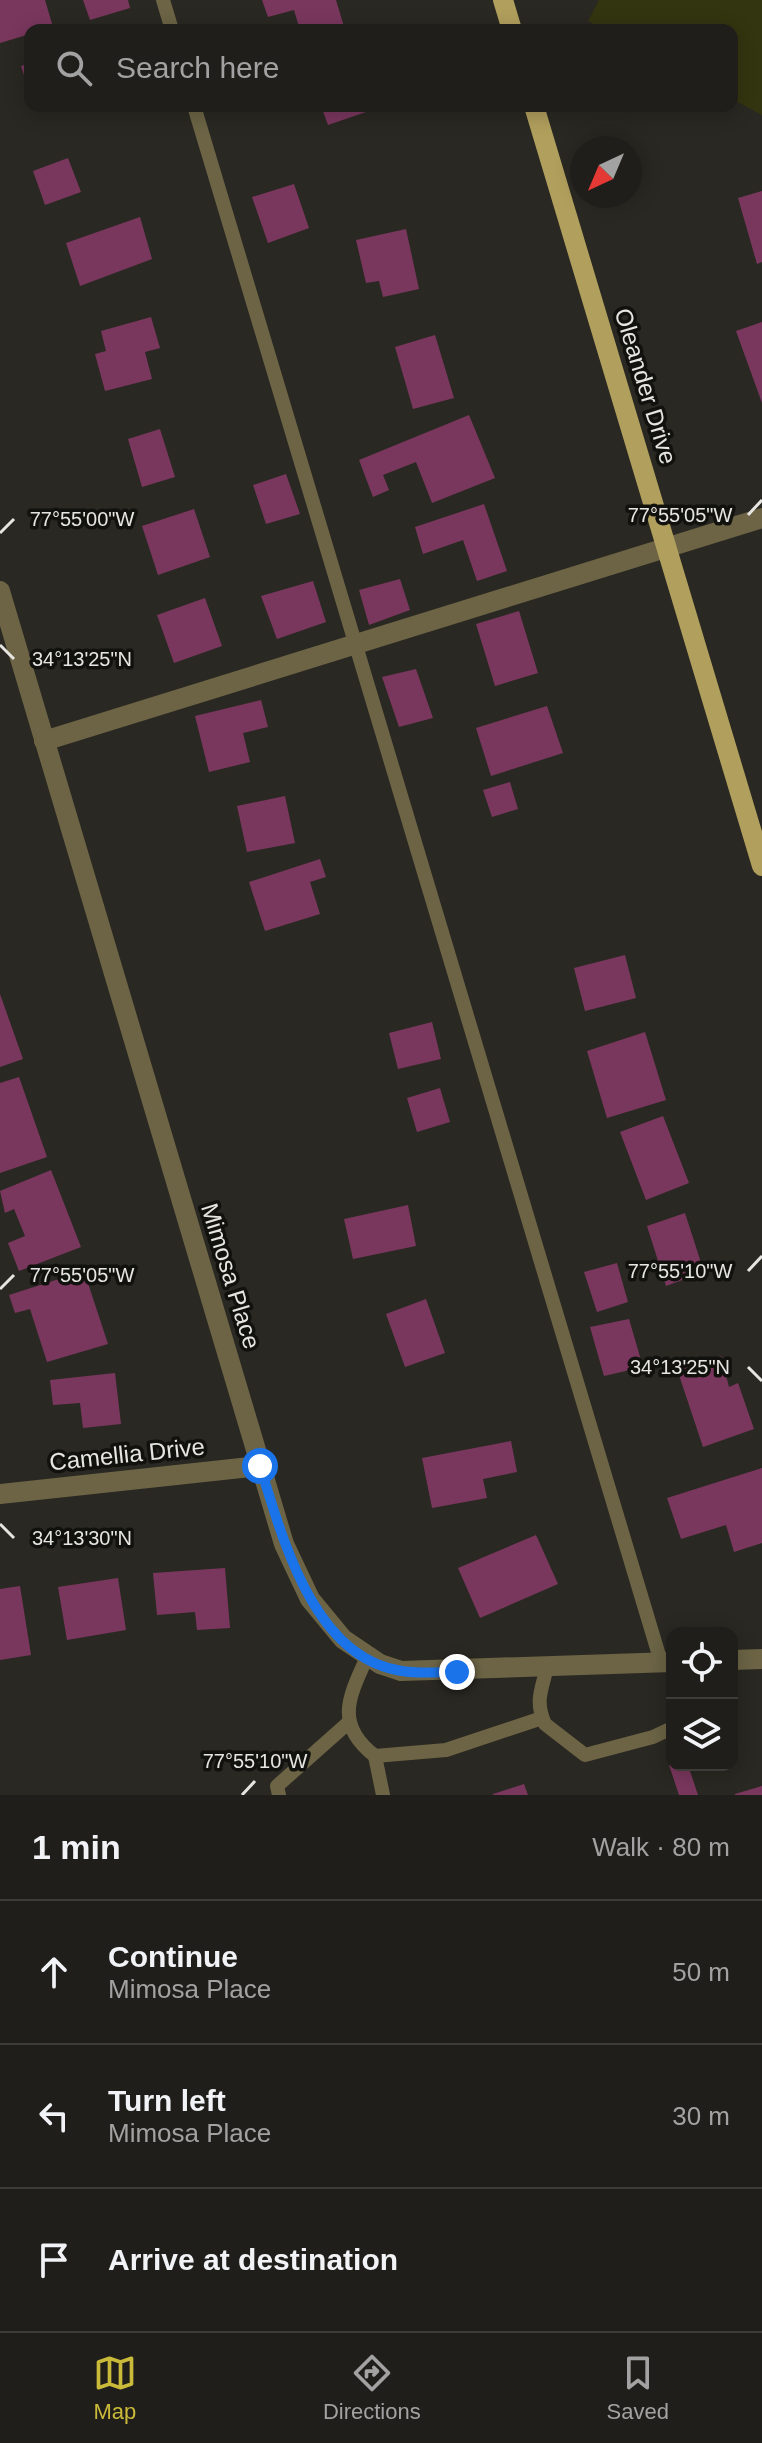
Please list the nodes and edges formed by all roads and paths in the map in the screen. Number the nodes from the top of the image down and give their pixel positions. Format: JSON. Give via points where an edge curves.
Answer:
{"nodes":[{"id":1,"x":163,"y":0,"type":"edge"},
{"id":2,"x":503,"y":0,"type":"edge"},
{"id":3,"x":170,"y":24,"type":"edge"},
{"id":4,"x":510,"y":24,"type":"edge"},
{"id":5,"x":196,"y":112,"type":"edge"},
{"id":6,"x":536,"y":112,"type":"edge"},
{"id":7,"x":762,"y":518,"type":"edge"},
{"id":8,"x":667,"y":548,"type":"junction"},
{"id":9,"x":0,"y":591,"type":"edge"},
{"id":10,"x":355,"y":644,"type":"junction"},
{"id":11,"x":44,"y":741,"type":"junction"},
{"id":12,"x":762,"y":866,"type":"edge"},
{"id":13,"x":260,"y":1466,"type":"junction"},
{"id":14,"x":0,"y":1494,"type":"edge"},
{"id":15,"x":367,"y":1657,"type":"junction"},
{"id":16,"x":762,"y":1659,"type":"edge"},
{"id":17,"x":738,"y":1660,"type":"edge"},
{"id":18,"x":666,"y":1662,"type":"edge"},
{"id":19,"x":547,"y":1667,"type":"junction"},
{"id":20,"x":542,"y":1718,"type":"junction"},
{"id":21,"x":348,"y":1723,"type":"junction"},
{"id":22,"x":666,"y":1731,"type":"edge"},
{"id":23,"x":375,"y":1756,"type":"junction"},
{"id":24,"x":279,"y":1795,"type":"edge"},
{"id":25,"x":383,"y":1795,"type":"edge"}],
"edges":[{"from":1,"to":3,"type":"lane"},
{"from":2,"to":4,"type":"main road"},
{"from":5,"to":10,"type":"lane"},
{"from":6,"to":8,"type":"main road","name":"Oleander Drive"},
{"from":7,"to":8,"type":"street"},
{"from":8,"to":10,"type":"street"},
{"from":8,"to":12,"type":"main road","name":"Oleander Drive"},
{"from":9,"to":11,"type":"street","name":"Mimosa Place"},
{"from":10,"to":11,"type":"street"},
{"from":10,"to":18,"type":"lane"},
{"from":11,"to":13,"type":"street","name":"Mimosa Place"},
{"from":13,"to":14,"type":"street","name":"Camellia Drive"},
{"from":13,"to":15,"type":"street","name":"Mimosa Place","via":[[284,1544],[310,1599],[343,1639]]},
{"from":15,"to":19,"type":"street","name":"Mimosa Place","via":[[401,1671]]},
{"from":15,"to":21,"type":"lane","via":[[350,1694]]},
{"from":16,"to":17,"type":"street"},
{"from":18,"to":19,"type":"street","name":"Mimosa Place"},
{"from":19,"to":20,"type":"lane","via":[[537,1705]]},
{"from":20,"to":22,"type":"lane","via":[[585,1755]]},
{"from":20,"to":23,"type":"lane","via":[[446,1750]]},
{"from":21,"to":23,"type":"lane"},
{"from":21,"to":24,"type":"lane","via":[[277,1786]]},
{"from":23,"to":25,"type":"lane"}]}
